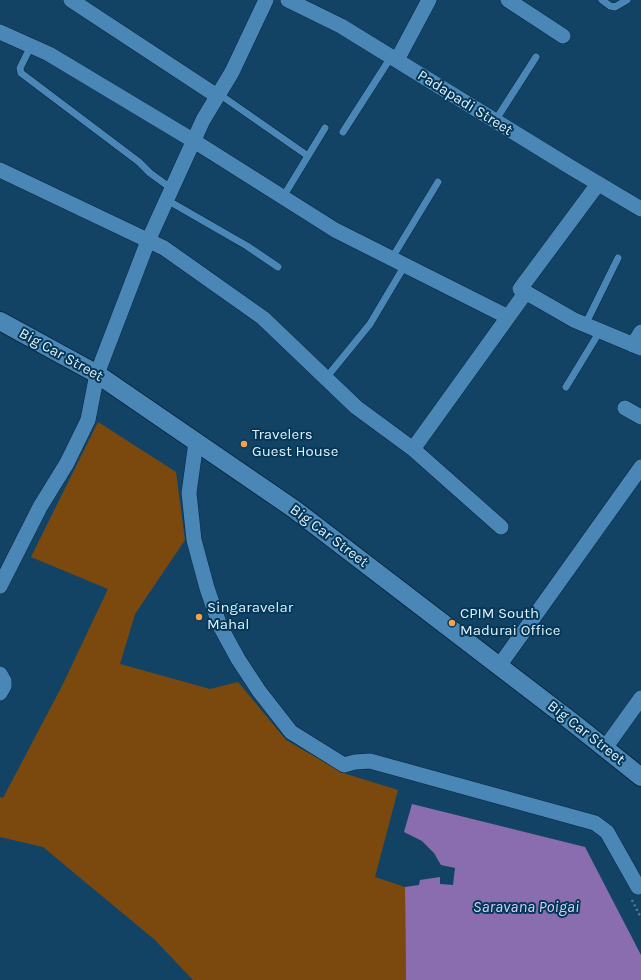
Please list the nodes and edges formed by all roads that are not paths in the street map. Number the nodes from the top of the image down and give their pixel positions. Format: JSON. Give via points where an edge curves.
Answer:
{"nodes":[{"id":1,"x":71,"y":0,"type":"edge"},
{"id":2,"x":266,"y":0,"type":"edge"},
{"id":3,"x":288,"y":0,"type":"edge"},
{"id":4,"x":430,"y":0,"type":"edge"},
{"id":5,"x":508,"y":0,"type":"edge"},
{"id":6,"x":602,"y":0,"type":"edge"},
{"id":7,"x":627,"y":0,"type":"edge"},
{"id":8,"x":0,"y":32,"type":"edge"},
{"id":9,"x":563,"y":36,"type":"dead end"},
{"id":10,"x":31,"y":46,"type":"junction"},
{"id":11,"x":536,"y":57,"type":"dead end"},
{"id":12,"x":394,"y":58,"type":"junction"},
{"id":13,"x":218,"y":95,"type":"junction"},
{"id":14,"x":495,"y":121,"type":"junction"},
{"id":15,"x":325,"y":128,"type":"dead end"},
{"id":16,"x":343,"y":132,"type":"dead end"},
{"id":17,"x":194,"y":141,"type":"junction"},
{"id":18,"x":308,"y":156,"type":"junction"},
{"id":19,"x":0,"y":170,"type":"edge"},
{"id":20,"x":438,"y":182,"type":"dead end"},
{"id":21,"x":598,"y":184,"type":"junction"},
{"id":22,"x":169,"y":194,"type":"junction"},
{"id":23,"x":283,"y":197,"type":"junction"},
{"id":24,"x":641,"y":209,"type":"edge"},
{"id":25,"x":148,"y":241,"type":"junction"},
{"id":26,"x":618,"y":258,"type":"dead end"},
{"id":27,"x":398,"y":262,"type":"junction"},
{"id":28,"x":278,"y":267,"type":"dead end"},
{"id":29,"x":526,"y":292,"type":"junction"},
{"id":30,"x":508,"y":317,"type":"junction"},
{"id":31,"x":0,"y":321,"type":"edge"},
{"id":32,"x":585,"y":325,"type":"junction"},
{"id":33,"x":600,"y":331,"type":"junction"},
{"id":34,"x":641,"y":332,"type":"edge"},
{"id":35,"x":637,"y":347,"type":"edge"},
{"id":36,"x":97,"y":374,"type":"junction"},
{"id":37,"x":326,"y":378,"type":"junction"},
{"id":38,"x":566,"y":387,"type":"dead end"},
{"id":39,"x":625,"y":408,"type":"dead end"},
{"id":40,"x":641,"y":417,"type":"edge"},
{"id":41,"x":196,"y":442,"type":"junction"},
{"id":42,"x":412,"y":449,"type":"junction"},
{"id":43,"x":641,"y":467,"type":"edge"},
{"id":44,"x":501,"y":527,"type":"dead end"},
{"id":45,"x":0,"y":586,"type":"edge"},
{"id":46,"x":499,"y":666,"type":"junction"},
{"id":47,"x":0,"y":674,"type":"edge"},
{"id":48,"x":0,"y":693,"type":"edge"},
{"id":49,"x":641,"y":698,"type":"edge"},
{"id":50,"x":605,"y":748,"type":"junction"},
{"id":51,"x":641,"y":777,"type":"edge"},
{"id":52,"x":634,"y":892,"type":"road end"}],
"edges":[{"from":1,"to":13,"type":"street"},
{"from":2,"to":13,"type":"street","via":[[232,72]]},
{"from":3,"to":12,"type":"street","name":"Padapadi Street","via":[[341,26]]},
{"from":4,"to":12,"type":"street"},
{"from":5,"to":9,"type":"street"},
{"from":6,"to":7,"type":"lane","via":[[615,7]]},
{"from":8,"to":10,"type":"street"},
{"from":10,"to":17,"type":"street","via":[[49,54]]},
{"from":10,"to":22,"type":"lane","via":[[20,68],[21,73],[139,162]]},
{"from":11,"to":14,"type":"lane"},
{"from":12,"to":14,"type":"street","name":"Padapadi Street"},
{"from":12,"to":16,"type":"lane"},
{"from":13,"to":17,"type":"street"},
{"from":13,"to":18,"type":"lane"},
{"from":14,"to":21,"type":"street","name":"Padapadi Street"},
{"from":15,"to":18,"type":"lane"},
{"from":17,"to":22,"type":"street"},
{"from":17,"to":23,"type":"street"},
{"from":18,"to":23,"type":"lane"},
{"from":19,"to":25,"type":"street"},
{"from":20,"to":27,"type":"lane"},
{"from":21,"to":24,"type":"street","name":"Padapadi Street"},
{"from":21,"to":29,"type":"street","via":[[520,289]]},
{"from":22,"to":25,"type":"street"},
{"from":22,"to":28,"type":"lane"},
{"from":23,"to":27,"type":"street","via":[[335,230]]},
{"from":25,"to":36,"type":"street"},
{"from":25,"to":37,"type":"street","via":[[164,248],[263,318]]},
{"from":26,"to":32,"type":"lane"},
{"from":27,"to":30,"type":"street"},
{"from":27,"to":37,"type":"lane","via":[[370,324]]},
{"from":29,"to":30,"type":"street"},
{"from":29,"to":32,"type":"street"},
{"from":30,"to":42,"type":"street"},
{"from":31,"to":36,"type":"street","name":"Big Car Street"},
{"from":32,"to":33,"type":"street"},
{"from":33,"to":35,"type":"street"},
{"from":33,"to":38,"type":"lane"},
{"from":34,"to":35,"type":"street"},
{"from":36,"to":41,"type":"street","name":"Big Car Street"},
{"from":36,"to":45,"type":"street","via":[[88,420]]},
{"from":37,"to":42,"type":"street","via":[[356,407]]},
{"from":39,"to":40,"type":"street"},
{"from":41,"to":46,"type":"street","name":"Big Car Street","via":[[294,509]]},
{"from":41,"to":52,"type":"street","via":[[189,493],[194,540],[207,588],[220,626],[238,659],[259,692],[291,732],[344,765],[370,761],[595,823],[607,832]]},
{"from":42,"to":44,"type":"street"},
{"from":43,"to":46,"type":"street"},
{"from":46,"to":50,"type":"street","name":"Big Car Street"},
{"from":47,"to":48,"type":"street","via":[[4,681]]},
{"from":49,"to":50,"type":"street"},
{"from":50,"to":51,"type":"street","name":"Big Car Street"}]}
